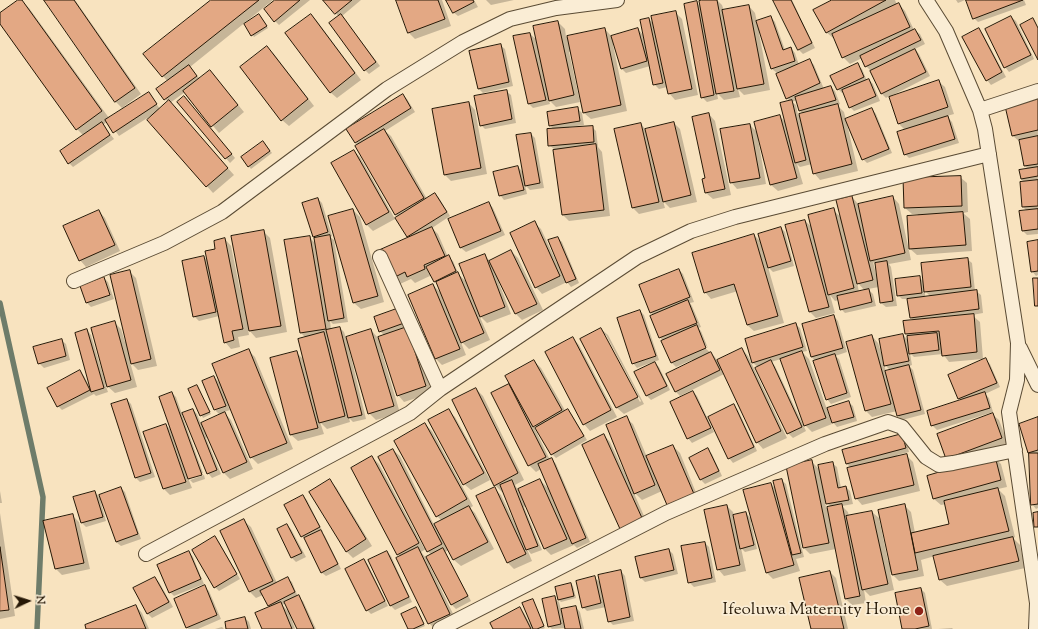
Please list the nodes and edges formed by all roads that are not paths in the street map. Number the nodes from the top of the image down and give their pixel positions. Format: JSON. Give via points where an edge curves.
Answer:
{"nodes":[{"id":1,"x":617,"y":0,"type":"edge"},
{"id":2,"x":926,"y":0,"type":"edge"},
{"id":3,"x":1038,"y":91,"type":"edge"},
{"id":4,"x":980,"y":110,"type":"junction"},
{"id":5,"x":989,"y":154,"type":"junction"},
{"id":6,"x":380,"y":257,"type":"dead end"},
{"id":7,"x":74,"y":281,"type":"dead end"},
{"id":8,"x":1018,"y":343,"type":"junction"},
{"id":9,"x":1038,"y":386,"type":"edge"},
{"id":10,"x":440,"y":389,"type":"junction"},
{"id":11,"x":1015,"y":450,"type":"junction"},
{"id":12,"x":146,"y":554,"type":"dead end"},
{"id":13,"x":440,"y":629,"type":"edge"},
{"id":14,"x":1036,"y":629,"type":"edge"}],
"edges":[{"from":1,"to":7,"type":"street","via":[[556,8],[510,19],[464,42],[387,89],[222,212],[164,242]]},
{"from":2,"to":4,"type":"street","via":[[946,31]]},
{"from":3,"to":4,"type":"street"},
{"from":4,"to":5,"type":"street"},
{"from":5,"to":8,"type":"street"},
{"from":5,"to":10,"type":"street","via":[[735,217],[692,231],[637,257]]},
{"from":6,"to":10,"type":"street"},
{"from":8,"to":9,"type":"street"},
{"from":8,"to":11,"type":"street","via":[[1017,380],[1009,412]]},
{"from":10,"to":12,"type":"street","via":[[410,413]]},
{"from":11,"to":13,"type":"street","via":[[939,465],[926,457],[902,427],[888,422],[824,444],[666,513]]},
{"from":11,"to":14,"type":"street","via":[[1037,603]]}]}
